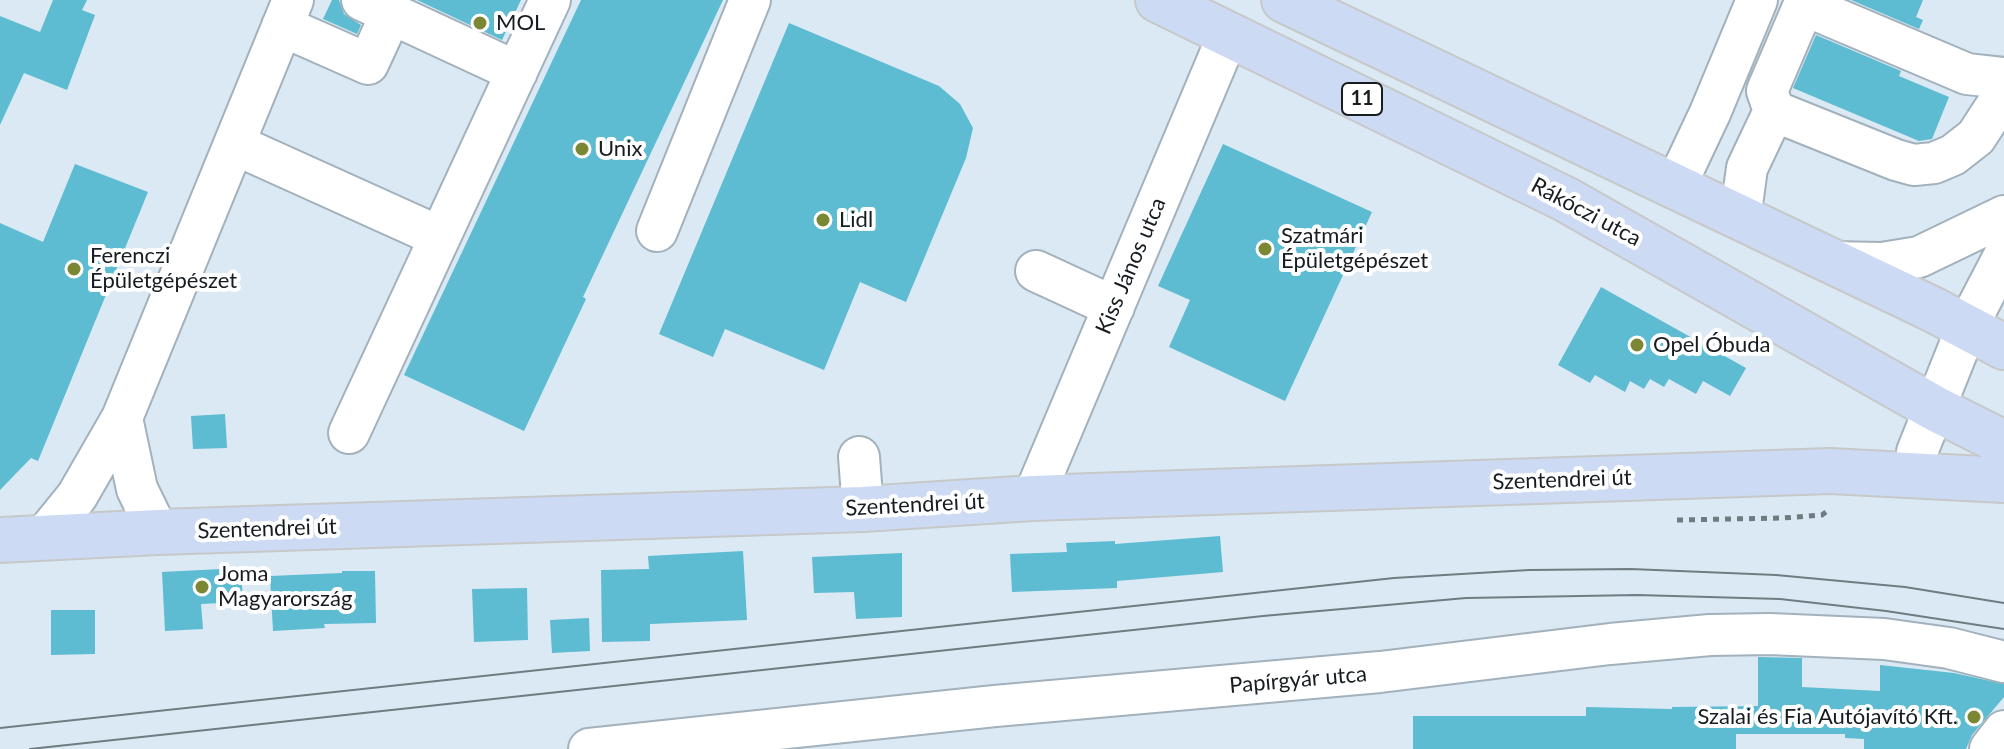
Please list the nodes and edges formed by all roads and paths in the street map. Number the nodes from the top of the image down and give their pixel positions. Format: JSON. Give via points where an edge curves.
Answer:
{"nodes":[{"id":1,"x":550,"y":0,"type":"edge"},
{"id":2,"x":750,"y":0,"type":"edge"},
{"id":3,"x":1158,"y":0,"type":"edge"},
{"id":4,"x":1284,"y":0,"type":"edge"},
{"id":5,"x":1757,"y":0,"type":"edge"},
{"id":6,"x":1805,"y":2,"type":"edge"},
{"id":7,"x":376,"y":7,"type":"edge"},
{"id":8,"x":288,"y":13,"type":"edge"},
{"id":9,"x":1229,"y":33,"type":"junction"},
{"id":10,"x":517,"y":72,"type":"junction"},
{"id":11,"x":2004,"y":78,"type":"edge"},
{"id":12,"x":2004,"y":94,"type":"edge"},
{"id":13,"x":1774,"y":111,"type":"junction"},
{"id":14,"x":234,"y":144,"type":"junction"},
{"id":15,"x":1675,"y":187,"type":"junction"},
{"id":16,"x":2004,"y":216,"type":"edge"},
{"id":17,"x":1740,"y":219,"type":"junction"},
{"id":18,"x":657,"y":231,"type":"dead end"},
{"id":19,"x":440,"y":237,"type":"junction"},
{"id":20,"x":2004,"y":256,"type":"edge"},
{"id":21,"x":1831,"y":262,"type":"junction"},
{"id":22,"x":1036,"y":271,"type":"dead end"},
{"id":23,"x":1114,"y":307,"type":"junction"},
{"id":24,"x":1985,"y":337,"type":"edge"},
{"id":25,"x":1936,"y":409,"type":"junction"},
{"id":26,"x":122,"y":418,"type":"junction"},
{"id":27,"x":349,"y":433,"type":"dead end"},
{"id":28,"x":2004,"y":443,"type":"edge"},
{"id":29,"x":1917,"y":452,"type":"junction"},
{"id":30,"x":2004,"y":456,"type":"edge"},
{"id":31,"x":859,"y":457,"type":"dead end"},
{"id":32,"x":1830,"y":471,"type":"junction"},
{"id":33,"x":2004,"y":480,"type":"edge"},
{"id":34,"x":1033,"y":498,"type":"junction"},
{"id":35,"x":863,"y":509,"type":"junction"},
{"id":36,"x":158,"y":532,"type":"junction"},
{"id":37,"x":43,"y":538,"type":"junction"},
{"id":38,"x":0,"y":540,"type":"edge"},
{"id":39,"x":2004,"y":662,"type":"edge"},
{"id":40,"x":2004,"y":731,"type":"edge"},
{"id":41,"x":589,"y":749,"type":"edge"},
{"id":42,"x":1990,"y":749,"type":"edge"}],
"edges":[{"from":1,"to":10,"type":"street"},
{"from":2,"to":18,"type":"street"},
{"from":3,"to":9,"type":"main road","name":"Rákóczi utca","number":"11"},
{"from":4,"to":15,"type":"main road","number":"11"},
{"from":5,"to":15,"type":"street"},
{"from":6,"to":11,"type":"street","via":[[1967,74]]},
{"from":6,"to":13,"type":"street","via":[[1767,91]]},
{"from":7,"to":8,"type":"street","via":[[368,64]]},
{"from":7,"to":10,"type":"street"},
{"from":8,"to":14,"type":"street"},
{"from":9,"to":23,"type":"street","name":"Kiss János utca"},
{"from":9,"to":25,"type":"main road","name":"Rákóczi utca","number":"11","via":[[1565,199]]},
{"from":10,"to":19,"type":"street"},
{"from":12,"to":13,"type":"street","via":[[1976,137],[1953,155],[1914,165]]},
{"from":13,"to":17,"type":"street","via":[[1747,168]]},
{"from":14,"to":19,"type":"street"},
{"from":14,"to":26,"type":"street"},
{"from":15,"to":17,"type":"main road","number":"11"},
{"from":16,"to":21,"type":"street","via":[[1919,257]]},
{"from":17,"to":21,"type":"main road","number":"11"},
{"from":19,"to":27,"type":"street"},
{"from":20,"to":24,"type":"street"},
{"from":21,"to":24,"type":"main road","number":"11"},
{"from":22,"to":23,"type":"street"},
{"from":23,"to":34,"type":"street","name":"Kiss János utca"},
{"from":24,"to":25,"type":"street"},
{"from":25,"to":28,"type":"main road","name":"Rákóczi utca","number":"11"},
{"from":25,"to":29,"type":"street"},
{"from":26,"to":36,"type":"street","via":[[137,489]]},
{"from":26,"to":37,"type":"street","via":[[77,496]]},
{"from":29,"to":30,"type":"main road","name":"Szentendrei út"},
{"from":29,"to":32,"type":"main road","name":"Szentendrei út"},
{"from":31,"to":35,"type":"street"},
{"from":32,"to":33,"type":"main road","name":"Szentendrei út"},
{"from":32,"to":34,"type":"main road","name":"Szentendrei út"},
{"from":34,"to":35,"type":"main road","name":"Szentendrei út"},
{"from":35,"to":36,"type":"main road","name":"Szentendrei út"},
{"from":36,"to":37,"type":"main road","name":"Szentendrei út"},
{"from":37,"to":38,"type":"main road","name":"Szentendrei út"},
{"from":39,"to":41,"type":"street","name":"Papírgyár utca","via":[[1884,639],[1710,635]]},
{"from":40,"to":42,"type":"street"}]}
